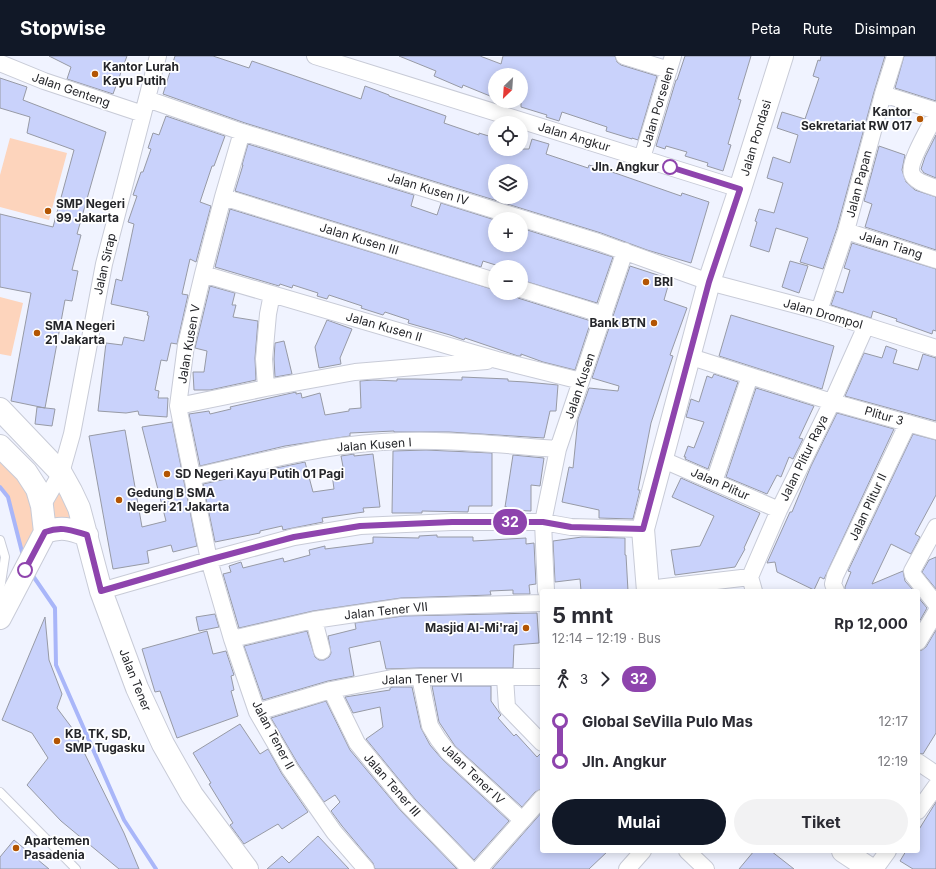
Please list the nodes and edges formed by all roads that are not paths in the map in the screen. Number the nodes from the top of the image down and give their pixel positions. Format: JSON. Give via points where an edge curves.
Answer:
{"nodes":[{"id":1,"x":158,"y":56,"type":"edge"},
{"id":2,"x":315,"y":56,"type":"edge"},
{"id":3,"x":624,"y":56,"type":"edge"},
{"id":4,"x":782,"y":56,"type":"edge"},
{"id":5,"x":895,"y":56,"type":"edge"},
{"id":6,"x":333,"y":59,"type":"edge"},
{"id":7,"x":0,"y":63,"type":"edge"},
{"id":8,"x":671,"y":63,"type":"edge"},
{"id":9,"x":882,"y":94,"type":"junction"},
{"id":10,"x":145,"y":107,"type":"junction"},
{"id":11,"x":936,"y":113,"type":"edge"},
{"id":12,"x":242,"y":132,"type":"junction"},
{"id":13,"x":642,"y":158,"type":"junction"},
{"id":14,"x":936,"y":188,"type":"edge"},
{"id":15,"x":740,"y":189,"type":"junction"},
{"id":16,"x":223,"y":197,"type":"junction"},
{"id":17,"x":846,"y":231,"type":"junction"},
{"id":18,"x":625,"y":252,"type":"junction"},
{"id":19,"x":936,"y":260,"type":"edge"},
{"id":20,"x":202,"y":274,"type":"junction"},
{"id":21,"x":488,"y":279,"type":"edge"},
{"id":22,"x":709,"y":282,"type":"junction"},
{"id":23,"x":528,"y":291,"type":"edge"},
{"id":24,"x":272,"y":294,"type":"junction"},
{"id":25,"x":819,"y":312,"type":"junction"},
{"id":26,"x":604,"y":315,"type":"junction"},
{"id":27,"x":866,"y":326,"type":"junction"},
{"id":28,"x":936,"y":348,"type":"edge"},
{"id":29,"x":688,"y":356,"type":"junction"},
{"id":30,"x":497,"y":360,"type":"junction"},
{"id":31,"x":750,"y":376,"type":"junction"},
{"id":32,"x":581,"y":380,"type":"junction"},
{"id":33,"x":266,"y":388,"type":"junction"},
{"id":34,"x":832,"y":402,"type":"junction"},
{"id":35,"x":178,"y":406,"type":"junction"},
{"id":36,"x":0,"y":409,"type":"edge"},
{"id":37,"x":908,"y":423,"type":"junction"},
{"id":38,"x":936,"y":431,"type":"edge"},
{"id":39,"x":0,"y":446,"type":"edge"},
{"id":40,"x":558,"y":449,"type":"junction"},
{"id":41,"x":661,"y":459,"type":"junction"},
{"id":42,"x":61,"y":473,"type":"junction"},
{"id":43,"x":192,"y":477,"type":"junction"},
{"id":44,"x":714,"y":482,"type":"junction"},
{"id":45,"x":42,"y":506,"type":"junction"},
{"id":46,"x":779,"y":510,"type":"junction"},
{"id":47,"x":543,"y":522,"type":"junction"},
{"id":48,"x":936,"y":527,"type":"edge"},
{"id":49,"x":643,"y":529,"type":"junction"},
{"id":50,"x":44,"y":534,"type":"junction"},
{"id":51,"x":87,"y":535,"type":"junction"},
{"id":52,"x":0,"y":540,"type":"edge"},
{"id":53,"x":208,"y":560,"type":"junction"},
{"id":54,"x":752,"y":584,"type":"edge"},
{"id":55,"x":546,"y":589,"type":"edge"},
{"id":56,"x":648,"y":589,"type":"edge"},
{"id":57,"x":665,"y":589,"type":"edge"},
{"id":58,"x":835,"y":589,"type":"edge"},
{"id":59,"x":0,"y":590,"type":"edge"},
{"id":60,"x":101,"y":591,"type":"junction"},
{"id":61,"x":540,"y":603,"type":"edge"},
{"id":62,"x":936,"y":604,"type":"edge"},
{"id":63,"x":936,"y":612,"type":"edge"},
{"id":64,"x":0,"y":618,"type":"edge"},
{"id":65,"x":314,"y":620,"type":"junction"},
{"id":66,"x":232,"y":638,"type":"junction"},
{"id":67,"x":920,"y":639,"type":"edge"},
{"id":68,"x":322,"y":651,"type":"dead end"},
{"id":69,"x":420,"y":677,"type":"junction"},
{"id":70,"x":540,"y":677,"type":"edge"},
{"id":71,"x":506,"y":678,"type":"junction"},
{"id":72,"x":331,"y":690,"type":"junction"},
{"id":73,"x":257,"y":712,"type":"junction"},
{"id":74,"x":540,"y":741,"type":"edge"},
{"id":75,"x":920,"y":763,"type":"edge"},
{"id":76,"x":936,"y":774,"type":"edge"},
{"id":77,"x":936,"y":786,"type":"edge"},
{"id":78,"x":0,"y":792,"type":"edge"},
{"id":79,"x":540,"y":800,"type":"edge"},
{"id":80,"x":920,"y":808,"type":"edge"},
{"id":81,"x":522,"y":820,"type":"junction"},
{"id":82,"x":641,"y":853,"type":"edge"},
{"id":83,"x":689,"y":853,"type":"edge"},
{"id":84,"x":846,"y":853,"type":"edge"},
{"id":85,"x":887,"y":853,"type":"edge"},
{"id":86,"x":76,"y":869,"type":"edge"},
{"id":87,"x":246,"y":869,"type":"edge"},
{"id":88,"x":366,"y":869,"type":"edge"},
{"id":89,"x":470,"y":869,"type":"edge"},
{"id":90,"x":478,"y":869,"type":"edge"},
{"id":91,"x":628,"y":869,"type":"edge"},
{"id":92,"x":706,"y":869,"type":"edge"},
{"id":93,"x":870,"y":869,"type":"edge"},
{"id":94,"x":875,"y":869,"type":"edge"}],
"edges":[{"from":1,"to":10,"type":"street","name":"Jalan Sirap"},
{"from":2,"to":6,"type":"street","name":"Jalan Angkur"},
{"from":3,"to":8,"type":"street"},
{"from":4,"to":15,"type":"street","name":"Jalan Pondasi"},
{"from":5,"to":9,"type":"street","name":"Jalan Papan"},
{"from":6,"to":13,"type":"street","name":"Jalan Angkur"},
{"from":7,"to":10,"type":"street","name":"Jalan Genteng","via":[[44,81]]},
{"from":8,"to":13,"type":"street","name":"Jalan Porselen"},
{"from":9,"to":11,"type":"street"},
{"from":9,"to":17,"type":"street","name":"Jalan Papan"},
{"from":10,"to":12,"type":"street","name":"Jalan Kusen IV"},
{"from":10,"to":42,"type":"street","name":"Jalan Sirap","via":[[104,264],[72,434]]},
{"from":11,"to":14,"type":"street","via":[[911,168],[916,179]]},
{"from":12,"to":16,"type":"street","name":"Jalan Kusen V"},
{"from":12,"to":18,"type":"street","name":"Jalan Kusen IV"},
{"from":13,"to":15,"type":"street","name":"Jalan Angkur"},
{"from":15,"to":22,"type":"street","name":"Jalan Pondasi"},
{"from":16,"to":20,"type":"street","name":"Jalan Kusen V"},
{"from":16,"to":21,"type":"street","name":"Jalan Kusen III"},
{"from":17,"to":19,"type":"street","name":"Jalan Tiang"},
{"from":17,"to":25,"type":"street","name":"Jalan Papan"},
{"from":18,"to":22,"type":"street","name":"Jalan Kusen IV"},
{"from":18,"to":26,"type":"street","name":"Jalan Kusen"},
{"from":20,"to":24,"type":"street","name":"Jalan Kusen II"},
{"from":20,"to":35,"type":"street","name":"Jalan Kusen V","via":[[186,345]]},
{"from":22,"to":25,"type":"street","name":"Jalan Drompol"},
{"from":22,"to":29,"type":"street","name":"Jalan Pondasi"},
{"from":23,"to":26,"type":"street"},
{"from":24,"to":30,"type":"street","name":"Jalan Kusen II"},
{"from":24,"to":33,"type":"street","via":[[264,359]]},
{"from":25,"to":27,"type":"street","name":"Jalan Drompol"},
{"from":26,"to":32,"type":"street","name":"Jalan Kusen"},
{"from":27,"to":28,"type":"street","name":"Jalan Drompol"},
{"from":27,"to":34,"type":"street","name":"Jalan Plitur Raya"},
{"from":29,"to":31,"type":"street","name":"Plitur 3"},
{"from":29,"to":41,"type":"street","name":"Jalan Pondasi"},
{"from":30,"to":32,"type":"street","name":"Jalan Kusen II"},
{"from":30,"to":33,"type":"street","name":"Jalan Kusen II","via":[[355,372]]},
{"from":31,"to":34,"type":"street","name":"Plitur 3"},
{"from":31,"to":44,"type":"street"},
{"from":32,"to":40,"type":"street","name":"Jalan Kusen"},
{"from":33,"to":35,"type":"street","name":"Jalan Kusen II"},
{"from":34,"to":37,"type":"street","name":"Plitur 3"},
{"from":34,"to":46,"type":"street","name":"Jalan Plitur Raya"},
{"from":35,"to":43,"type":"street","name":"Jalan Kusen V"},
{"from":36,"to":42,"type":"street","name":"Jalan Tener"},
{"from":37,"to":38,"type":"street","name":"Plitur 3"},
{"from":37,"to":58,"type":"street","name":"Jalan Plitur II","via":[[835,576],[833,584]]},
{"from":39,"to":45,"type":"street","via":[[26,472],[37,489]]},
{"from":40,"to":43,"type":"street","name":"Jalan Kusen I","via":[[453,442],[383,442],[315,450]]},
{"from":40,"to":47,"type":"street","name":"Jalan Kusen"},
{"from":41,"to":44,"type":"street","name":"Jalan Plitur"},
{"from":41,"to":49,"type":"street","name":"Jalan Pondasi"},
{"from":42,"to":45,"type":"street","name":"Jalan Sirap"},
{"from":42,"to":51,"type":"street","name":"Jalan Tener","via":[[79,508]]},
{"from":43,"to":53,"type":"street","name":"Jalan Kusen V"},
{"from":44,"to":46,"type":"street","name":"Jalan Plitur"},
{"from":45,"to":50,"type":"street"},
{"from":46,"to":54,"type":"street","name":"Jalan Plitur Raya"},
{"from":47,"to":49,"type":"street","via":[[571,527]]},
{"from":47,"to":53,"type":"street","via":[[360,526],[294,537]]},
{"from":47,"to":55,"type":"street","name":"Jalan Kusen"},
{"from":48,"to":62,"type":"street","via":[[912,571]]},
{"from":49,"to":56,"type":"street","name":"Jalan Pondasi"},
{"from":50,"to":51,"type":"street","via":[[56,528],[67,528]]},
{"from":50,"to":64,"type":"street"},
{"from":51,"to":60,"type":"street","name":"Jalan Tener"},
{"from":52,"to":59,"type":"lane","via":[[5,557]]},
{"from":53,"to":60,"type":"street"},
{"from":53,"to":66,"type":"street","name":"Jalan Tener II"},
{"from":54,"to":57,"type":"street"},
{"from":60,"to":87,"type":"street","name":"Jalan Tener","via":[[136,688],[163,744],[192,795]]},
{"from":61,"to":65,"type":"street","name":"Jalan Tener VII","via":[[402,607]]},
{"from":63,"to":67,"type":"street"},
{"from":65,"to":66,"type":"street","name":"Jalan Tener VII"},
{"from":65,"to":68,"type":"street"},
{"from":66,"to":73,"type":"street","name":"Jalan Tener II"},
{"from":69,"to":71,"type":"street","name":"Jalan Tener VI"},
{"from":69,"to":72,"type":"street","name":"Jalan Tener VI","via":[[392,678]]},
{"from":69,"to":81,"type":"street","name":"Jalan Tener IV","via":[[430,726],[438,739],[448,752]]},
{"from":70,"to":71,"type":"street","name":"Jalan Tener VI"},
{"from":71,"to":74,"type":"street","via":[[507,707]]},
{"from":72,"to":73,"type":"street","name":"Jalan Tener VI"},
{"from":72,"to":89,"type":"street","name":"Jalan Tener III","via":[[357,743],[408,805]]},
{"from":73,"to":88,"type":"street","name":"Jalan Tener II","via":[[290,769],[334,832]]},
{"from":75,"to":76,"type":"street"},
{"from":77,"to":80,"type":"street"},
{"from":78,"to":86,"type":"lane"},
{"from":79,"to":81,"type":"street"},
{"from":81,"to":90,"type":"street"},
{"from":82,"to":91,"type":"street"},
{"from":83,"to":92,"type":"street"},
{"from":84,"to":93,"type":"street"},
{"from":85,"to":94,"type":"street"}]}
